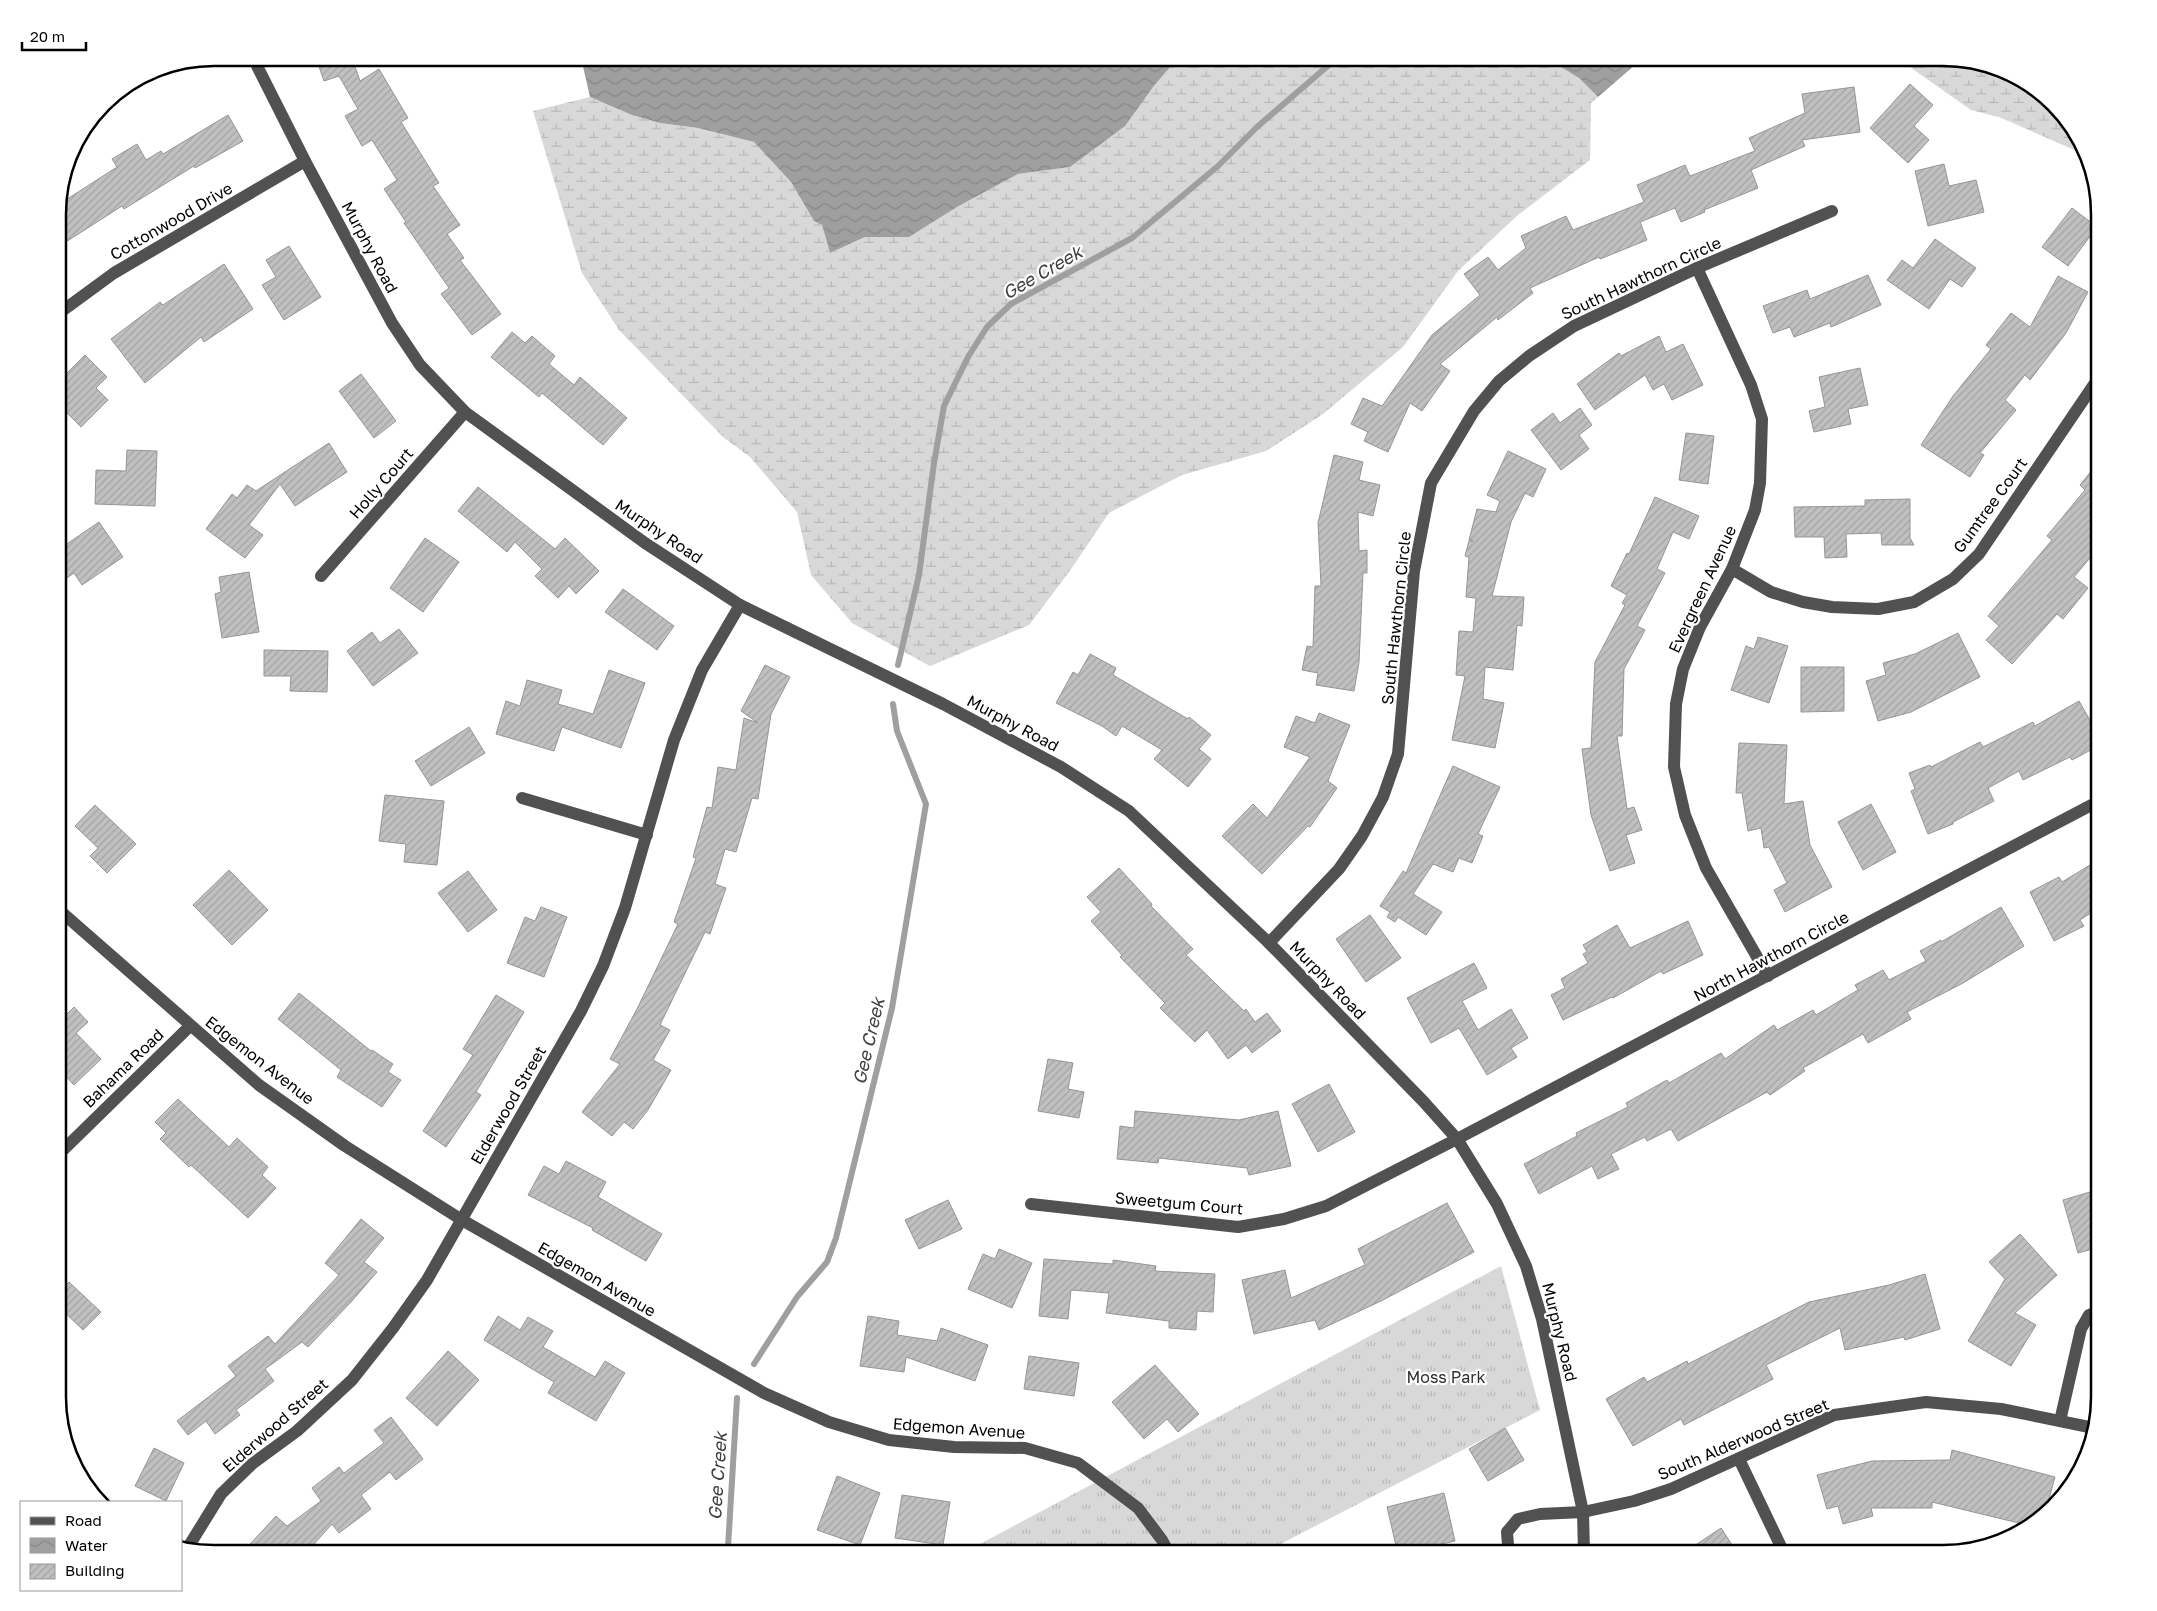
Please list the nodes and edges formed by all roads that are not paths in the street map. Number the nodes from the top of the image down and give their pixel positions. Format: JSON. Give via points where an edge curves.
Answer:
{"nodes":[{"id":1,"x":257,"y":66,"type":"edge"},
{"id":2,"x":305,"y":161,"type":"junction"},
{"id":3,"x":1832,"y":211,"type":"dead end"},
{"id":4,"x":1697,"y":268,"type":"junction"},
{"id":5,"x":67,"y":307,"type":"edge"},
{"id":6,"x":2091,"y":390,"type":"edge"},
{"id":7,"x":466,"y":412,"type":"junction"},
{"id":8,"x":1732,"y":568,"type":"junction"},
{"id":9,"x":321,"y":576,"type":"dead end"},
{"id":10,"x":740,"y":605,"type":"junction"},
{"id":11,"x":522,"y":798,"type":"dead end"},
{"id":12,"x":2091,"y":806,"type":"edge"},
{"id":13,"x":646,"y":835,"type":"junction"},
{"id":14,"x":67,"y":917,"type":"edge"},
{"id":15,"x":1269,"y":943,"type":"junction"},
{"id":16,"x":1768,"y":976,"type":"junction"},
{"id":17,"x":190,"y":1026,"type":"junction"},
{"id":18,"x":1457,"y":1139,"type":"junction"},
{"id":19,"x":67,"y":1146,"type":"edge"},
{"id":20,"x":1030,"y":1204,"type":"dead end"},
{"id":21,"x":462,"y":1220,"type":"junction"},
{"id":22,"x":2091,"y":1314,"type":"edge"},
{"id":23,"x":2060,"y":1421,"type":"junction"},
{"id":24,"x":2088,"y":1427,"type":"edge"},
{"id":25,"x":1739,"y":1459,"type":"junction"},
{"id":26,"x":1583,"y":1512,"type":"junction"},
{"id":27,"x":191,"y":1543,"type":"edge"},
{"id":28,"x":1164,"y":1545,"type":"edge"},
{"id":29,"x":1508,"y":1545,"type":"edge"},
{"id":30,"x":1584,"y":1545,"type":"edge"},
{"id":31,"x":1780,"y":1545,"type":"edge"}],
"edges":[{"from":1,"to":2,"type":"street","name":"Murphy Road"},
{"from":2,"to":5,"type":"street","name":"Cottonwood Drive","via":[[114,273]]},
{"from":2,"to":7,"type":"street","name":"Murphy Road","via":[[392,323],[420,364]]},
{"from":3,"to":4,"type":"street","name":"South Hawthorn Circle"},
{"from":4,"to":8,"type":"street","name":"Evergreen Avenue","via":[[1751,385],[1762,419],[1760,482],[1755,510]]},
{"from":4,"to":15,"type":"street","name":"South Hawthorn Circle","via":[[1574,326],[1499,381],[1474,411],[1431,483],[1414,571],[1398,754],[1383,797],[1339,869]]},
{"from":6,"to":8,"type":"street","name":"Gumtree Court","via":[[1980,554],[1953,579],[1914,602],[1878,610],[1804,602],[1771,592]]},
{"from":7,"to":9,"type":"street","name":"Holly Court"},
{"from":7,"to":10,"type":"street","name":"Murphy Road","via":[[644,543]]},
{"from":8,"to":16,"type":"street","name":"Evergreen Avenue","via":[[1700,627],[1683,669],[1676,704],[1674,767],[1686,815],[1706,868]]},
{"from":10,"to":13,"type":"street","name":"Elderwood Street","via":[[702,670],[674,740]]},
{"from":10,"to":15,"type":"street","name":"Murphy Road","via":[[943,704],[1061,767],[1129,812]]},
{"from":11,"to":13,"type":"street"},
{"from":12,"to":16,"type":"street","name":"North Hawthorn Circle"},
{"from":13,"to":21,"type":"street","name":"Elderwood Street","via":[[625,908],[603,966],[581,1011]]},
{"from":14,"to":17,"type":"street","name":"Edgemon Avenue"},
{"from":15,"to":18,"type":"street","name":"Murphy Road"},
{"from":16,"to":18,"type":"street","name":"North Hawthorn Circle"},
{"from":17,"to":19,"type":"street","name":"Bahama Road"},
{"from":17,"to":21,"type":"street","name":"Edgemon Avenue","via":[[259,1085],[345,1146]]},
{"from":18,"to":20,"type":"street","name":"Sweetgum Court","via":[[1326,1206],[1284,1219],[1238,1227]]},
{"from":18,"to":26,"type":"street","name":"Murphy Road","via":[[1497,1204],[1526,1266],[1542,1319]]},
{"from":21,"to":27,"type":"street","name":"Elderwood Street","via":[[427,1280],[352,1380],[221,1494]]},
{"from":21,"to":28,"type":"street","name":"Edgemon Avenue","via":[[764,1393],[829,1422],[889,1440],[954,1447],[1025,1448],[1078,1463],[1138,1508]]},
{"from":22,"to":23,"type":"street","via":[[2081,1329]]},
{"from":23,"to":24,"type":"street","name":"South Alderwood Street"},
{"from":23,"to":25,"type":"street","name":"South Alderwood Street","via":[[1952,1403],[1893,1405],[1834,1415]]},
{"from":25,"to":26,"type":"street","name":"South Alderwood Street","via":[[1671,1489]]},
{"from":25,"to":31,"type":"street"},
{"from":26,"to":29,"type":"street","name":"South Alderwood Street","via":[[1540,1514],[1518,1519],[1507,1532]]},
{"from":26,"to":30,"type":"street","name":"Murphy Road"}]}
